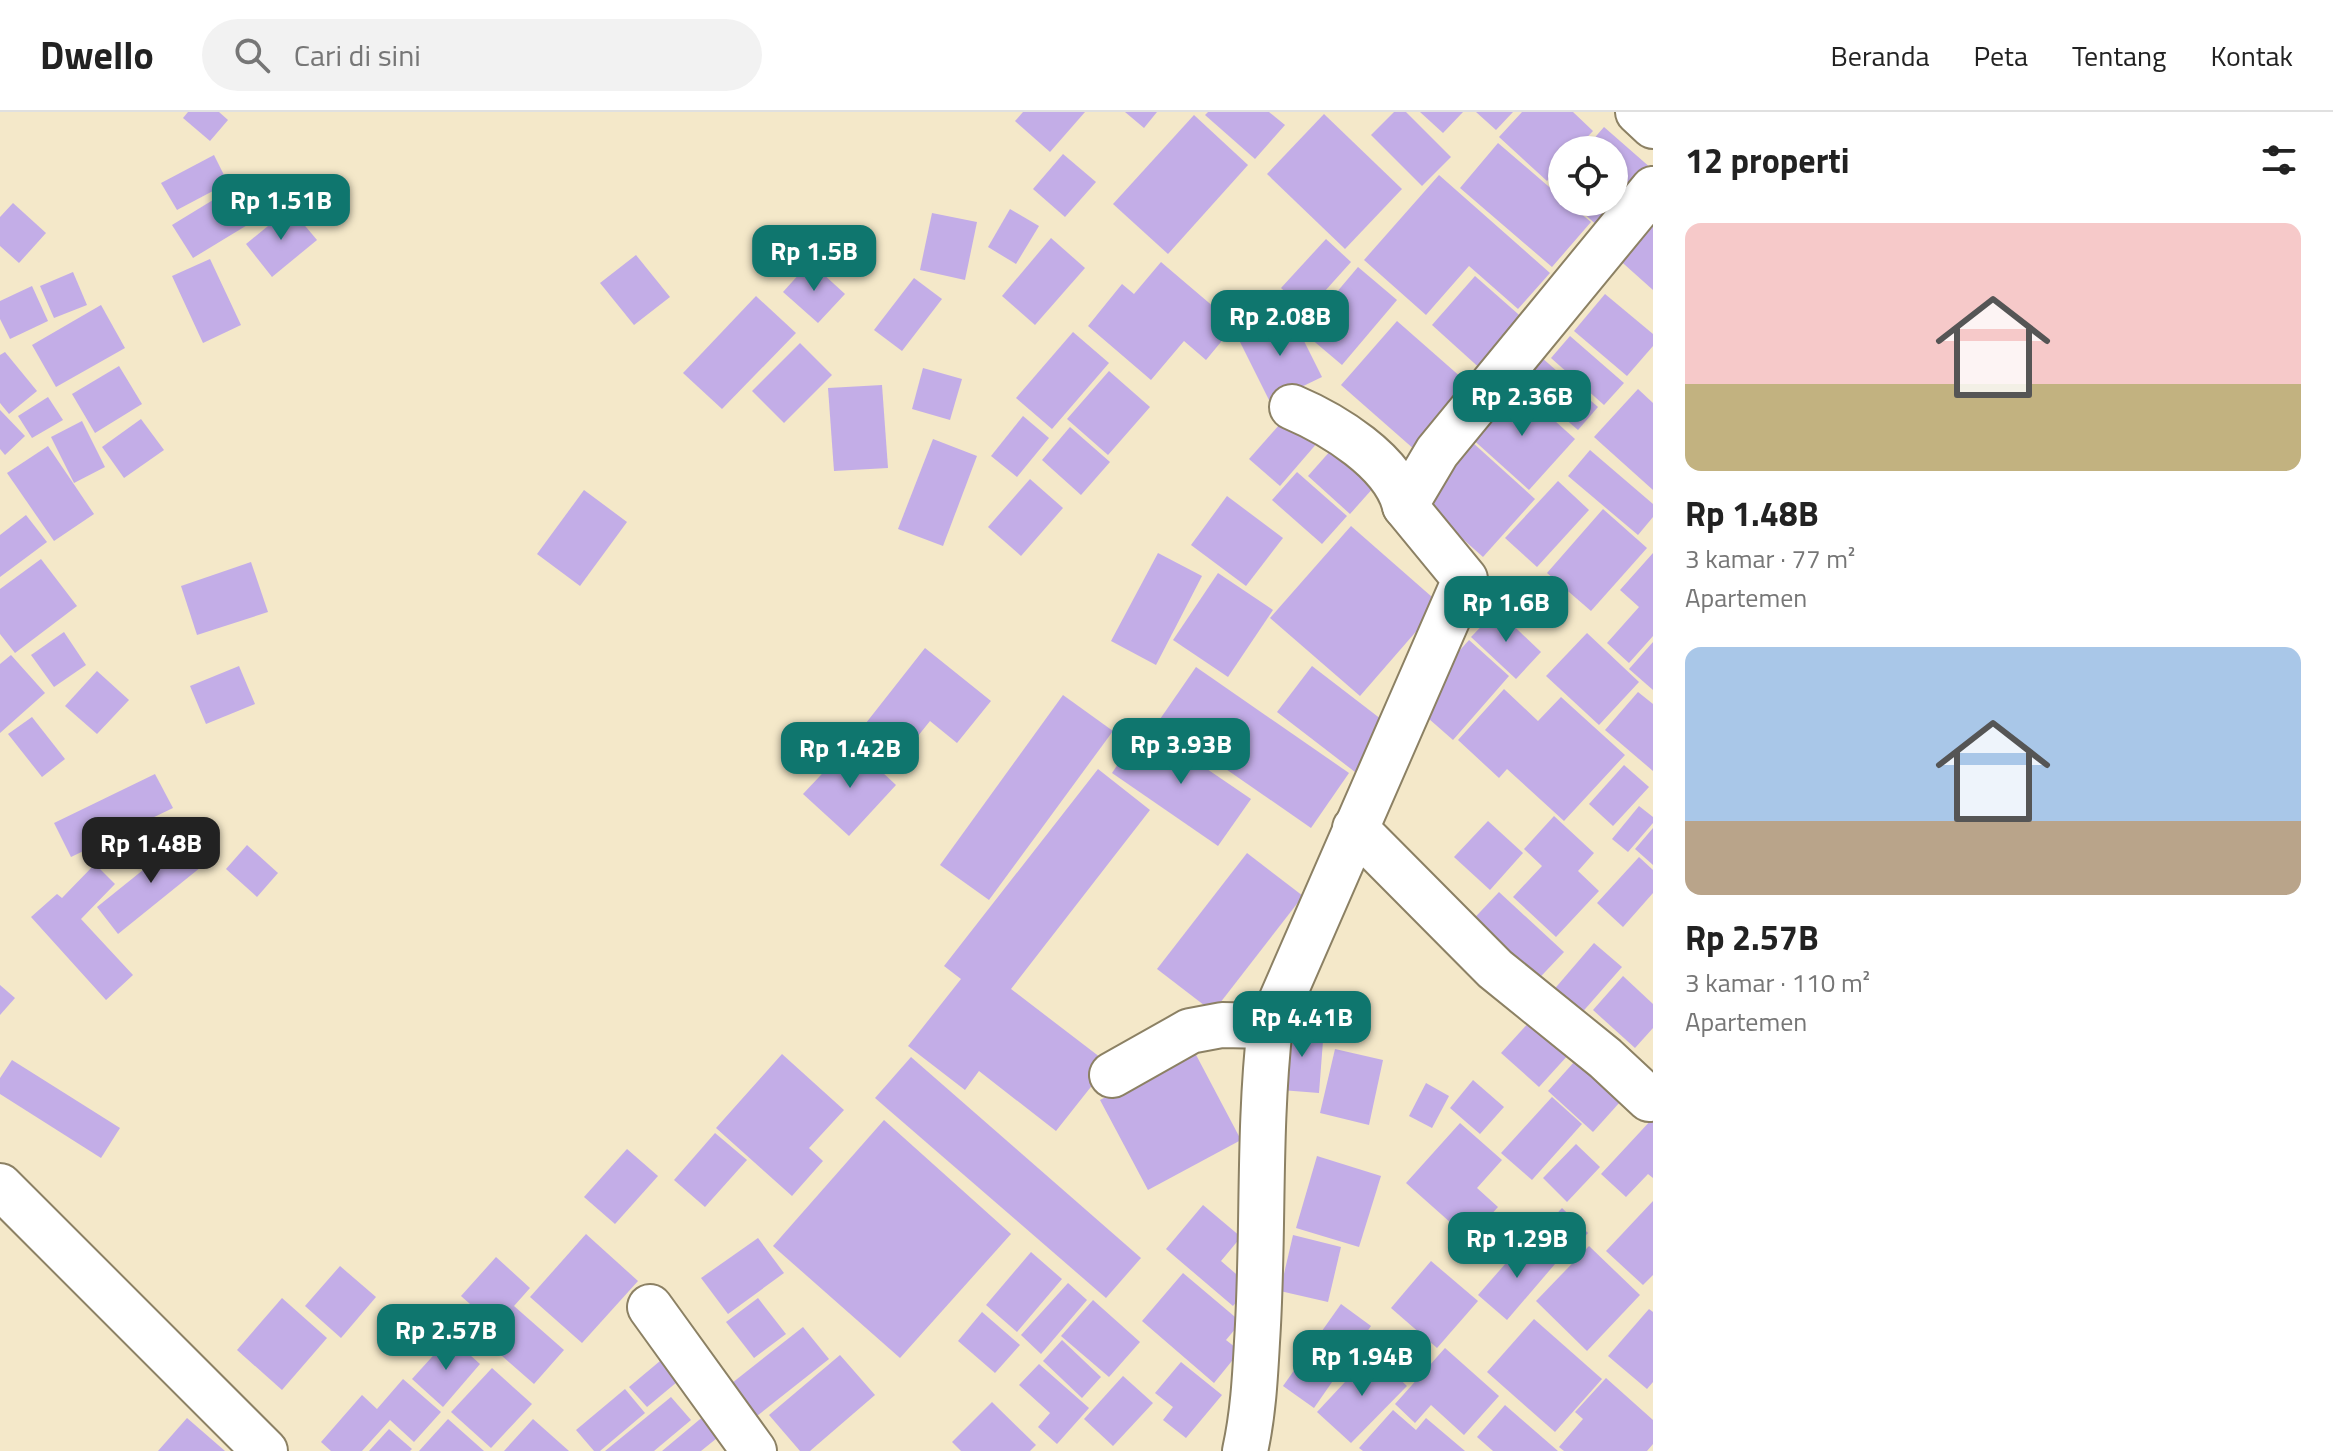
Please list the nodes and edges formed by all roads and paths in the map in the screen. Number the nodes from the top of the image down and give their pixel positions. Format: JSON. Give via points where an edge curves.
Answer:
{"nodes":[{"id":1,"x":1638,"y":112,"type":"edge"},
{"id":2,"x":1653,"y":126,"type":"edge"},
{"id":3,"x":1653,"y":189,"type":"edge"},
{"id":4,"x":1292,"y":407,"type":"dead end"},
{"id":5,"x":1405,"y":506,"type":"junction"},
{"id":6,"x":1355,"y":828,"type":"junction"},
{"id":7,"x":1270,"y":1026,"type":"junction"},
{"id":8,"x":1112,"y":1075,"type":"dead end"},
{"id":9,"x":1649,"y":1099,"type":"dead end"},
{"id":10,"x":0,"y":1186,"type":"edge"},
{"id":11,"x":650,"y":1307,"type":"dead end"},
{"id":12,"x":265,"y":1451,"type":"edge"},
{"id":13,"x":754,"y":1451,"type":"edge"},
{"id":14,"x":1245,"y":1451,"type":"edge"}],
"edges":[{"from":1,"to":2,"type":"street"},
{"from":3,"to":5,"type":"street","via":[[1437,452]]},
{"from":4,"to":5,"type":"street","via":[[1361,449],[1397,484]]},
{"from":5,"to":6,"type":"street","via":[[1465,579]]},
{"from":6,"to":7,"type":"street"},
{"from":6,"to":9,"type":"street","via":[[1495,969]]},
{"from":7,"to":8,"type":"street","via":[[1190,1031]]},
{"from":7,"to":14,"type":"street","via":[[1261,1286],[1252,1422]]},
{"from":10,"to":12,"type":"street"},
{"from":11,"to":13,"type":"street"}]}
